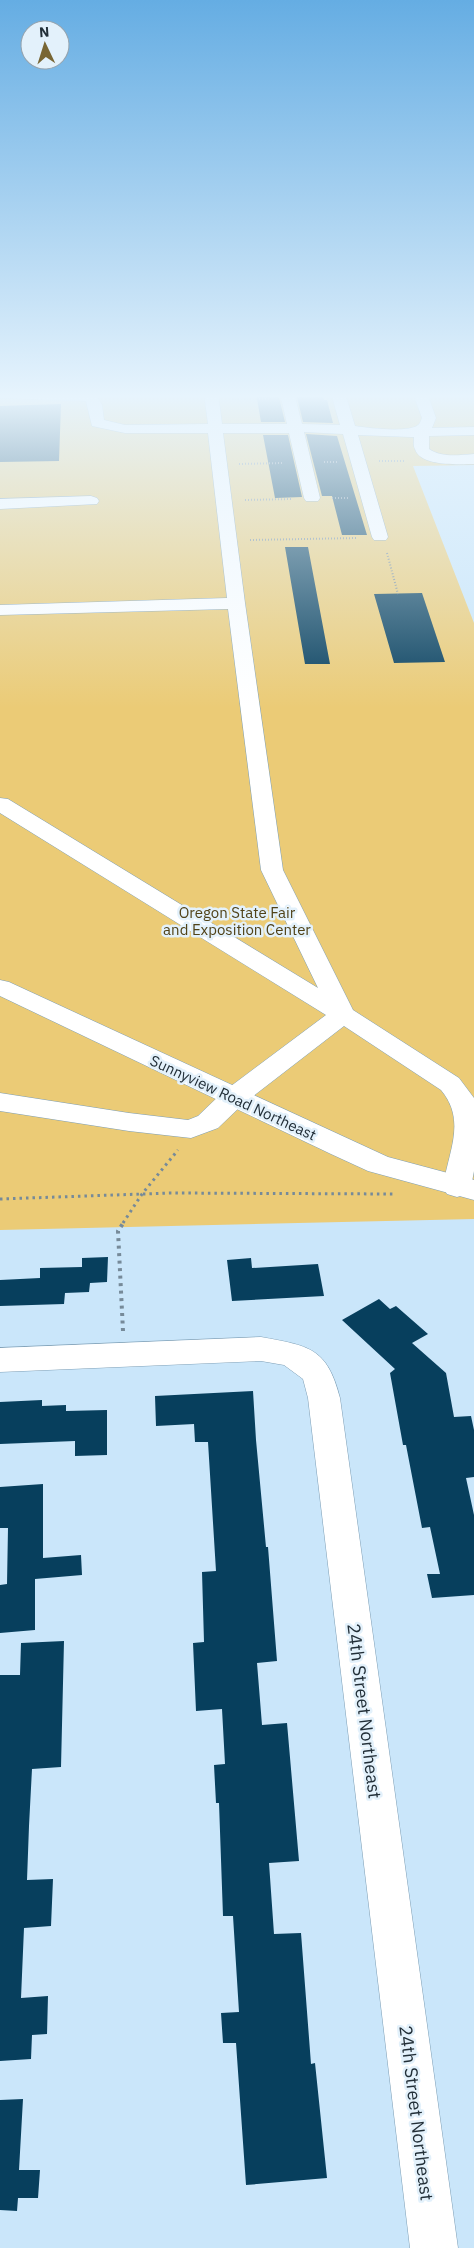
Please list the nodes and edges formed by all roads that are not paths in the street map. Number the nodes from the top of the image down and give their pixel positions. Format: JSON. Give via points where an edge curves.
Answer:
{"nodes":[{"id":1,"x":226,"y":498,"type":"edge"},
{"id":2,"x":369,"y":498,"type":"edge"},
{"id":3,"x":91,"y":501,"type":"dead end"},
{"id":4,"x":0,"y":504,"type":"edge"},
{"id":5,"x":380,"y":537,"type":"road end"},
{"id":6,"x":236,"y":603,"type":"junction"},
{"id":7,"x":0,"y":610,"type":"edge"},
{"id":8,"x":0,"y":804,"type":"edge"},
{"id":9,"x":0,"y":987,"type":"edge"},
{"id":10,"x":343,"y":1014,"type":"junction"},
{"id":11,"x":233,"y":1098,"type":"junction"},
{"id":12,"x":0,"y":1102,"type":"edge"},
{"id":13,"x":465,"y":1189,"type":"edge"},
{"id":14,"x":0,"y":1360,"type":"edge"},
{"id":15,"x":434,"y":2248,"type":"edge"}],
"edges":[{"from":1,"to":6,"type":"street"},
{"from":2,"to":5,"type":"street"},
{"from":3,"to":4,"type":"street"},
{"from":6,"to":7,"type":"street"},
{"from":6,"to":10,"type":"street","via":[[272,870]]},
{"from":8,"to":10,"type":"street"},
{"from":9,"to":11,"type":"street","name":"Sunnyview Road Northeast"},
{"from":10,"to":11,"type":"street"},
{"from":10,"to":13,"type":"street","via":[[436,1073],[461,1097],[467,1111],[468,1127]]},
{"from":11,"to":12,"type":"street","via":[[208,1122],[191,1129]]},
{"from":11,"to":13,"type":"street","name":"Sunnyview Road Northeast","via":[[378,1164]]},
{"from":14,"to":15,"type":"street","name":"24th Street Northeast","via":[[260,1349],[295,1357],[308,1364],[319,1377]]}]}
